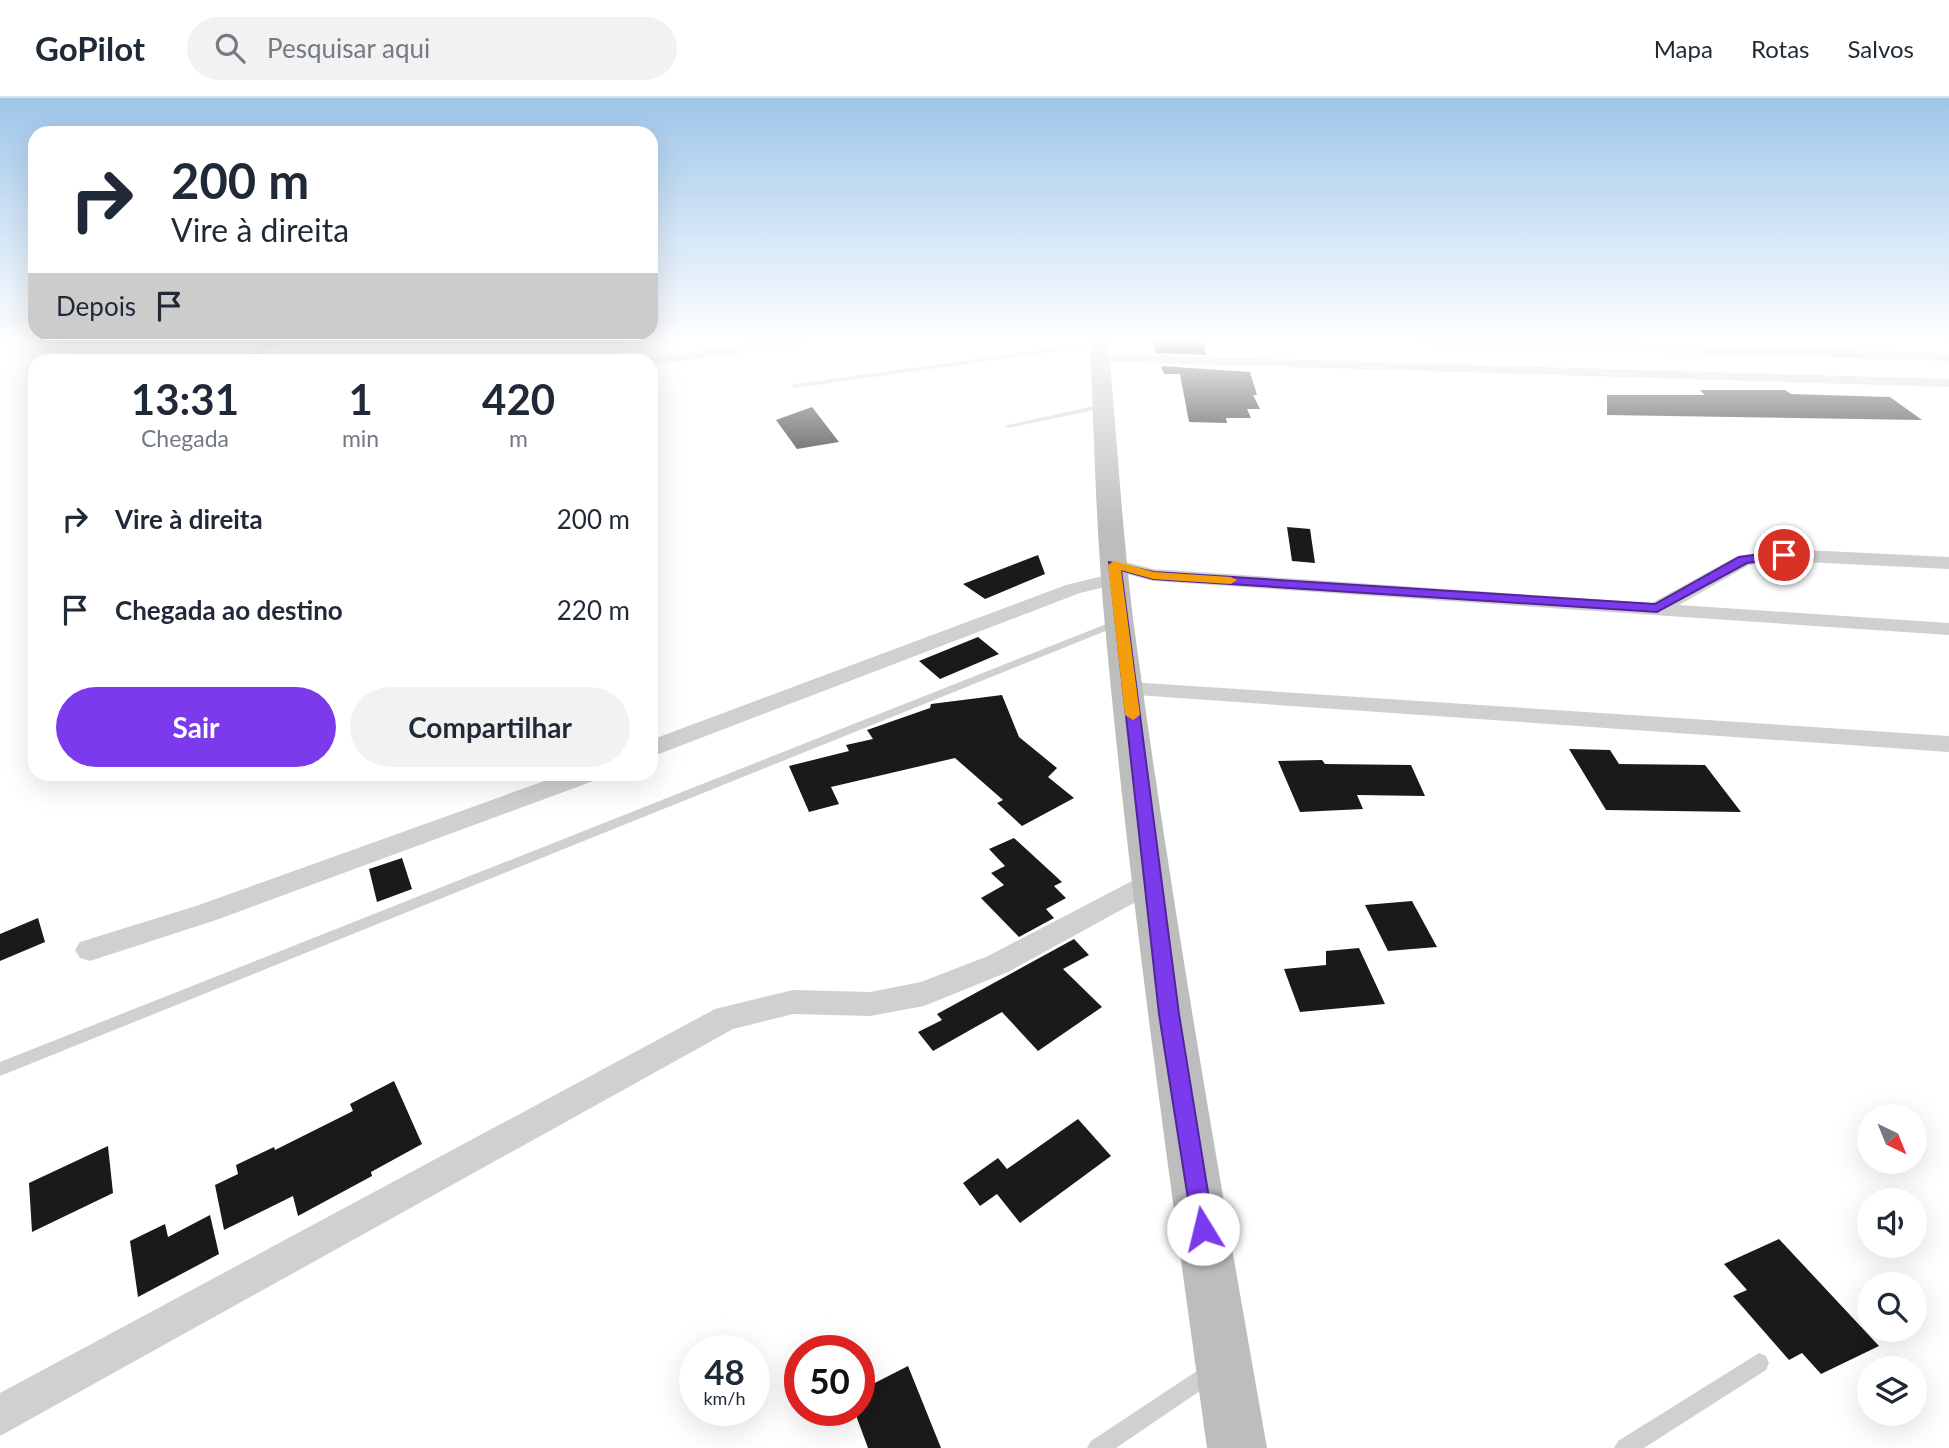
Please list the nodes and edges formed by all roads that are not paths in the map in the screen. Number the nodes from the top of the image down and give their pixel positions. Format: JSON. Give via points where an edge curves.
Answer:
{"nodes":[{"id":1,"x":1102,"y":406,"type":"joint"},
{"id":2,"x":1008,"y":426,"type":"dead end"},
{"id":3,"x":1949,"y":563,"type":"edge"},
{"id":4,"x":1114,"y":572,"type":"junction"},
{"id":5,"x":1657,"y":608,"type":"junction"},
{"id":6,"x":1119,"y":622,"type":"junction"},
{"id":7,"x":1949,"y":629,"type":"edge"},
{"id":8,"x":1130,"y":689,"type":"junction"},
{"id":9,"x":1949,"y":744,"type":"edge"},
{"id":10,"x":658,"y":746,"type":"edge"},
{"id":11,"x":568,"y":781,"type":"edge"},
{"id":12,"x":1153,"y":880,"type":"junction"},
{"id":13,"x":89,"y":950,"type":"dead end"},
{"id":14,"x":0,"y":1069,"type":"edge"},
{"id":15,"x":1223,"y":1363,"type":"junction"},
{"id":16,"x":1759,"y":1363,"type":"dead end"},
{"id":17,"x":0,"y":1415,"type":"edge"},
{"id":18,"x":1098,"y":1448,"type":"edge"},
{"id":19,"x":1237,"y":1448,"type":"edge"},
{"id":20,"x":1625,"y":1448,"type":"edge"}],
"edges":[{"from":1,"to":2,"type":"lane"},
{"from":1,"to":4,"type":"main road"},
{"from":3,"to":5,"type":"street","via":[[1784,555],[1744,560]]},
{"from":4,"to":5,"type":"street"},
{"from":4,"to":6,"type":"main road"},
{"from":4,"to":10,"type":"street"},
{"from":5,"to":7,"type":"street"},
{"from":6,"to":8,"type":"main road"},
{"from":6,"to":14,"type":"lane"},
{"from":8,"to":9,"type":"street"},
{"from":8,"to":12,"type":"main road"},
{"from":11,"to":13,"type":"street","via":[[209,912]]},
{"from":12,"to":15,"type":"main road"},
{"from":12,"to":17,"type":"street","via":[[998,964],[924,995],[870,1004],[793,1002],[726,1017]]},
{"from":15,"to":18,"type":"lane"},
{"from":15,"to":19,"type":"main road"},
{"from":16,"to":20,"type":"lane"}]}
